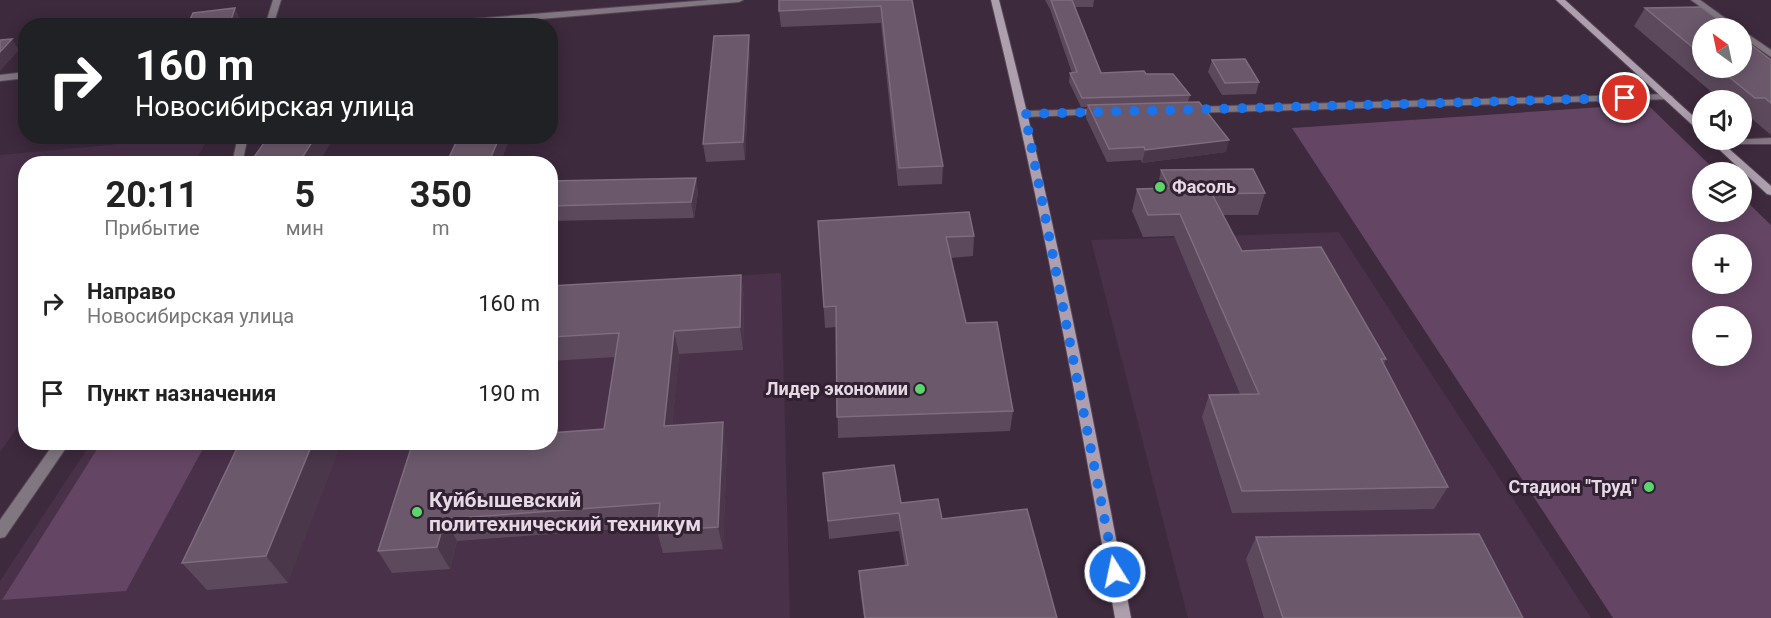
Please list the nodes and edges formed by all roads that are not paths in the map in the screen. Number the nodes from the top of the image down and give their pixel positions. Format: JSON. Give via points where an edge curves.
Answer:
{"nodes":[{"id":1,"x":277,"y":0,"type":"edge"},
{"id":2,"x":739,"y":0,"type":"edge"},
{"id":3,"x":995,"y":0,"type":"edge"},
{"id":4,"x":1560,"y":0,"type":"edge"},
{"id":5,"x":1695,"y":0,"type":"edge"},
{"id":6,"x":271,"y":18,"type":"edge"},
{"id":7,"x":520,"y":18,"type":"edge"},
{"id":8,"x":1721,"y":18,"type":"edge"},
{"id":9,"x":1752,"y":40,"type":"edge"},
{"id":10,"x":1771,"y":54,"type":"edge"},
{"id":11,"x":18,"y":76,"type":"edge"},
{"id":12,"x":0,"y":78,"type":"edge"},
{"id":13,"x":1668,"y":97,"type":"junction"},
{"id":14,"x":1181,"y":110,"type":"edge"},
{"id":15,"x":1109,"y":112,"type":"edge"},
{"id":16,"x":1025,"y":114,"type":"junction"},
{"id":17,"x":1692,"y":120,"type":"edge"},
{"id":18,"x":1752,"y":141,"type":"edge"},
{"id":19,"x":1771,"y":141,"type":"edge"},
{"id":20,"x":1726,"y":150,"type":"edge"},
{"id":21,"x":1771,"y":192,"type":"edge"},
{"id":22,"x":57,"y":450,"type":"edge"},
{"id":23,"x":0,"y":532,"type":"edge"},
{"id":24,"x":1123,"y":618,"type":"edge"}],
"edges":[{"from":1,"to":6,"type":"street"},
{"from":2,"to":7,"type":"street"},
{"from":3,"to":16,"type":"main road"},
{"from":4,"to":13,"type":"main road"},
{"from":5,"to":8,"type":"street"},
{"from":9,"to":10,"type":"street"},
{"from":11,"to":12,"type":"street"},
{"from":13,"to":14,"type":"street"},
{"from":13,"to":17,"type":"main road"},
{"from":15,"to":16,"type":"street"},
{"from":16,"to":24,"type":"main road"},
{"from":18,"to":19,"type":"street"},
{"from":20,"to":21,"type":"main road"},
{"from":22,"to":23,"type":"street"}]}
